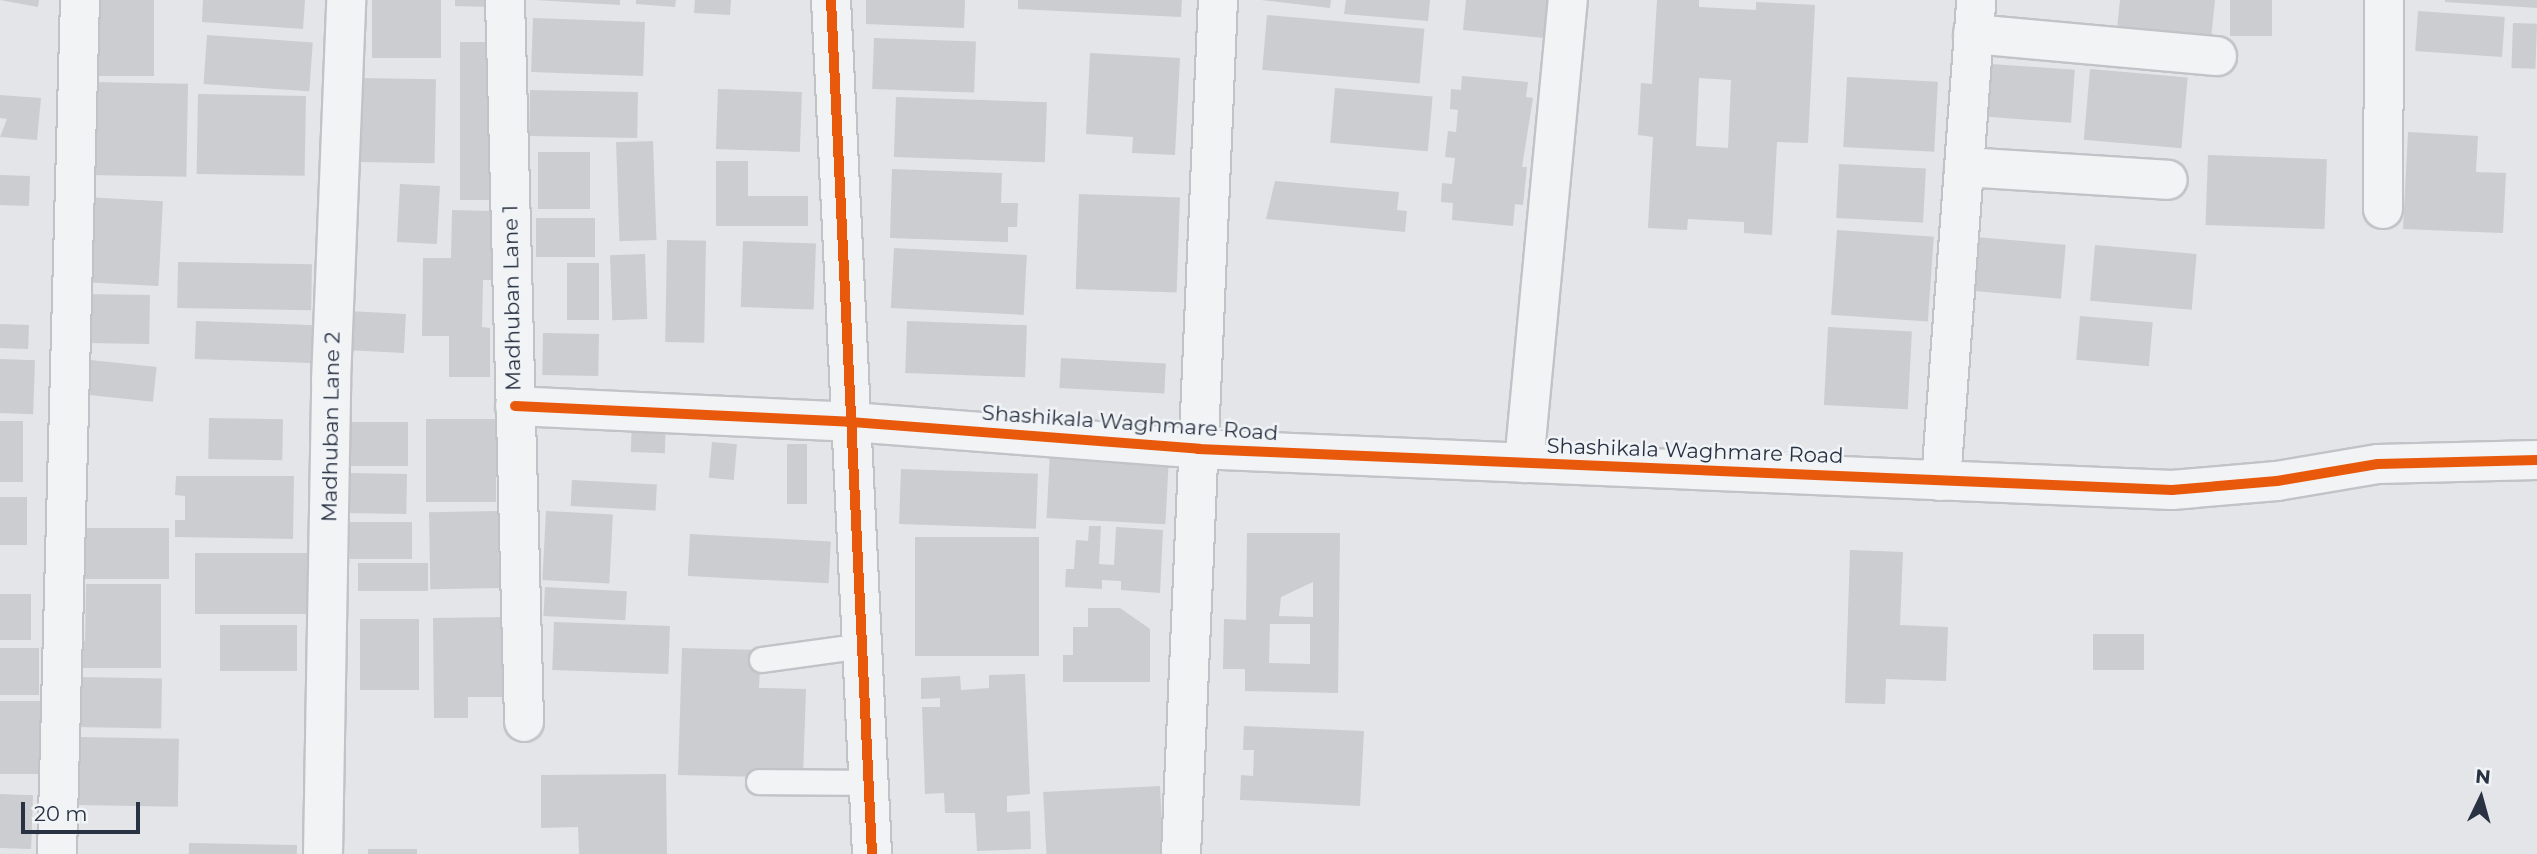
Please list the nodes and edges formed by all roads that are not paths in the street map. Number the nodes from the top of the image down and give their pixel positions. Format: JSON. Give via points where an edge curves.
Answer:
{"nodes":[{"id":1,"x":80,"y":0,"type":"edge"},
{"id":2,"x":346,"y":0,"type":"edge"},
{"id":3,"x":506,"y":0,"type":"edge"},
{"id":4,"x":831,"y":0,"type":"edge"},
{"id":5,"x":1218,"y":0,"type":"edge"},
{"id":6,"x":1568,"y":0,"type":"edge"},
{"id":7,"x":2384,"y":0,"type":"edge"},
{"id":8,"x":1975,"y":17,"type":"edge"},
{"id":9,"x":2217,"y":56,"type":"dead end"},
{"id":10,"x":1964,"y":167,"type":"junction"},
{"id":11,"x":2168,"y":180,"type":"dead end"},
{"id":12,"x":2383,"y":209,"type":"dead end"},
{"id":13,"x":515,"y":406,"type":"junction"},
{"id":14,"x":852,"y":422,"type":"junction"},
{"id":15,"x":1198,"y":449,"type":"junction"},
{"id":16,"x":2537,"y":460,"type":"edge"},
{"id":17,"x":1524,"y":463,"type":"junction"},
{"id":18,"x":1941,"y":481,"type":"junction"},
{"id":19,"x":863,"y":646,"type":"junction"},
{"id":20,"x":762,"y":660,"type":"dead end"},
{"id":21,"x":524,"y":722,"type":"dead end"},
{"id":22,"x":759,"y":782,"type":"dead end"},
{"id":23,"x":870,"y":799,"type":"junction"},
{"id":24,"x":57,"y":854,"type":"edge"},
{"id":25,"x":323,"y":854,"type":"edge"},
{"id":26,"x":872,"y":854,"type":"edge"},
{"id":27,"x":1181,"y":854,"type":"edge"}],
"edges":[{"from":1,"to":24,"type":"street"},
{"from":2,"to":25,"type":"street","name":"Madhuban Lane 2","via":[[331,381]]},
{"from":3,"to":13,"type":"street","name":"Madhuban Lane 1"},
{"from":4,"to":14,"type":"street"},
{"from":5,"to":15,"type":"street"},
{"from":6,"to":17,"type":"street"},
{"from":7,"to":12,"type":"street"},
{"from":8,"to":9,"type":"street"},
{"from":8,"to":10,"type":"street"},
{"from":10,"to":11,"type":"street"},
{"from":10,"to":18,"type":"street"},
{"from":13,"to":14,"type":"street","name":"Shashikala Waghmare Road"},
{"from":13,"to":21,"type":"street","name":"Madhuban Lane 1"},
{"from":14,"to":15,"type":"street","name":"Shashikala Waghmare Road"},
{"from":14,"to":19,"type":"street"},
{"from":15,"to":17,"type":"street","name":"Shashikala Waghmare Road"},
{"from":15,"to":27,"type":"street"},
{"from":16,"to":18,"type":"street","name":"Shashikala Waghmare Road","via":[[2378,464],[2277,481],[2172,491]]},
{"from":17,"to":18,"type":"street","name":"Shashikala Waghmare Road"},
{"from":19,"to":20,"type":"lane"},
{"from":19,"to":23,"type":"street"},
{"from":22,"to":23,"type":"lane"},
{"from":23,"to":26,"type":"street"}]}
